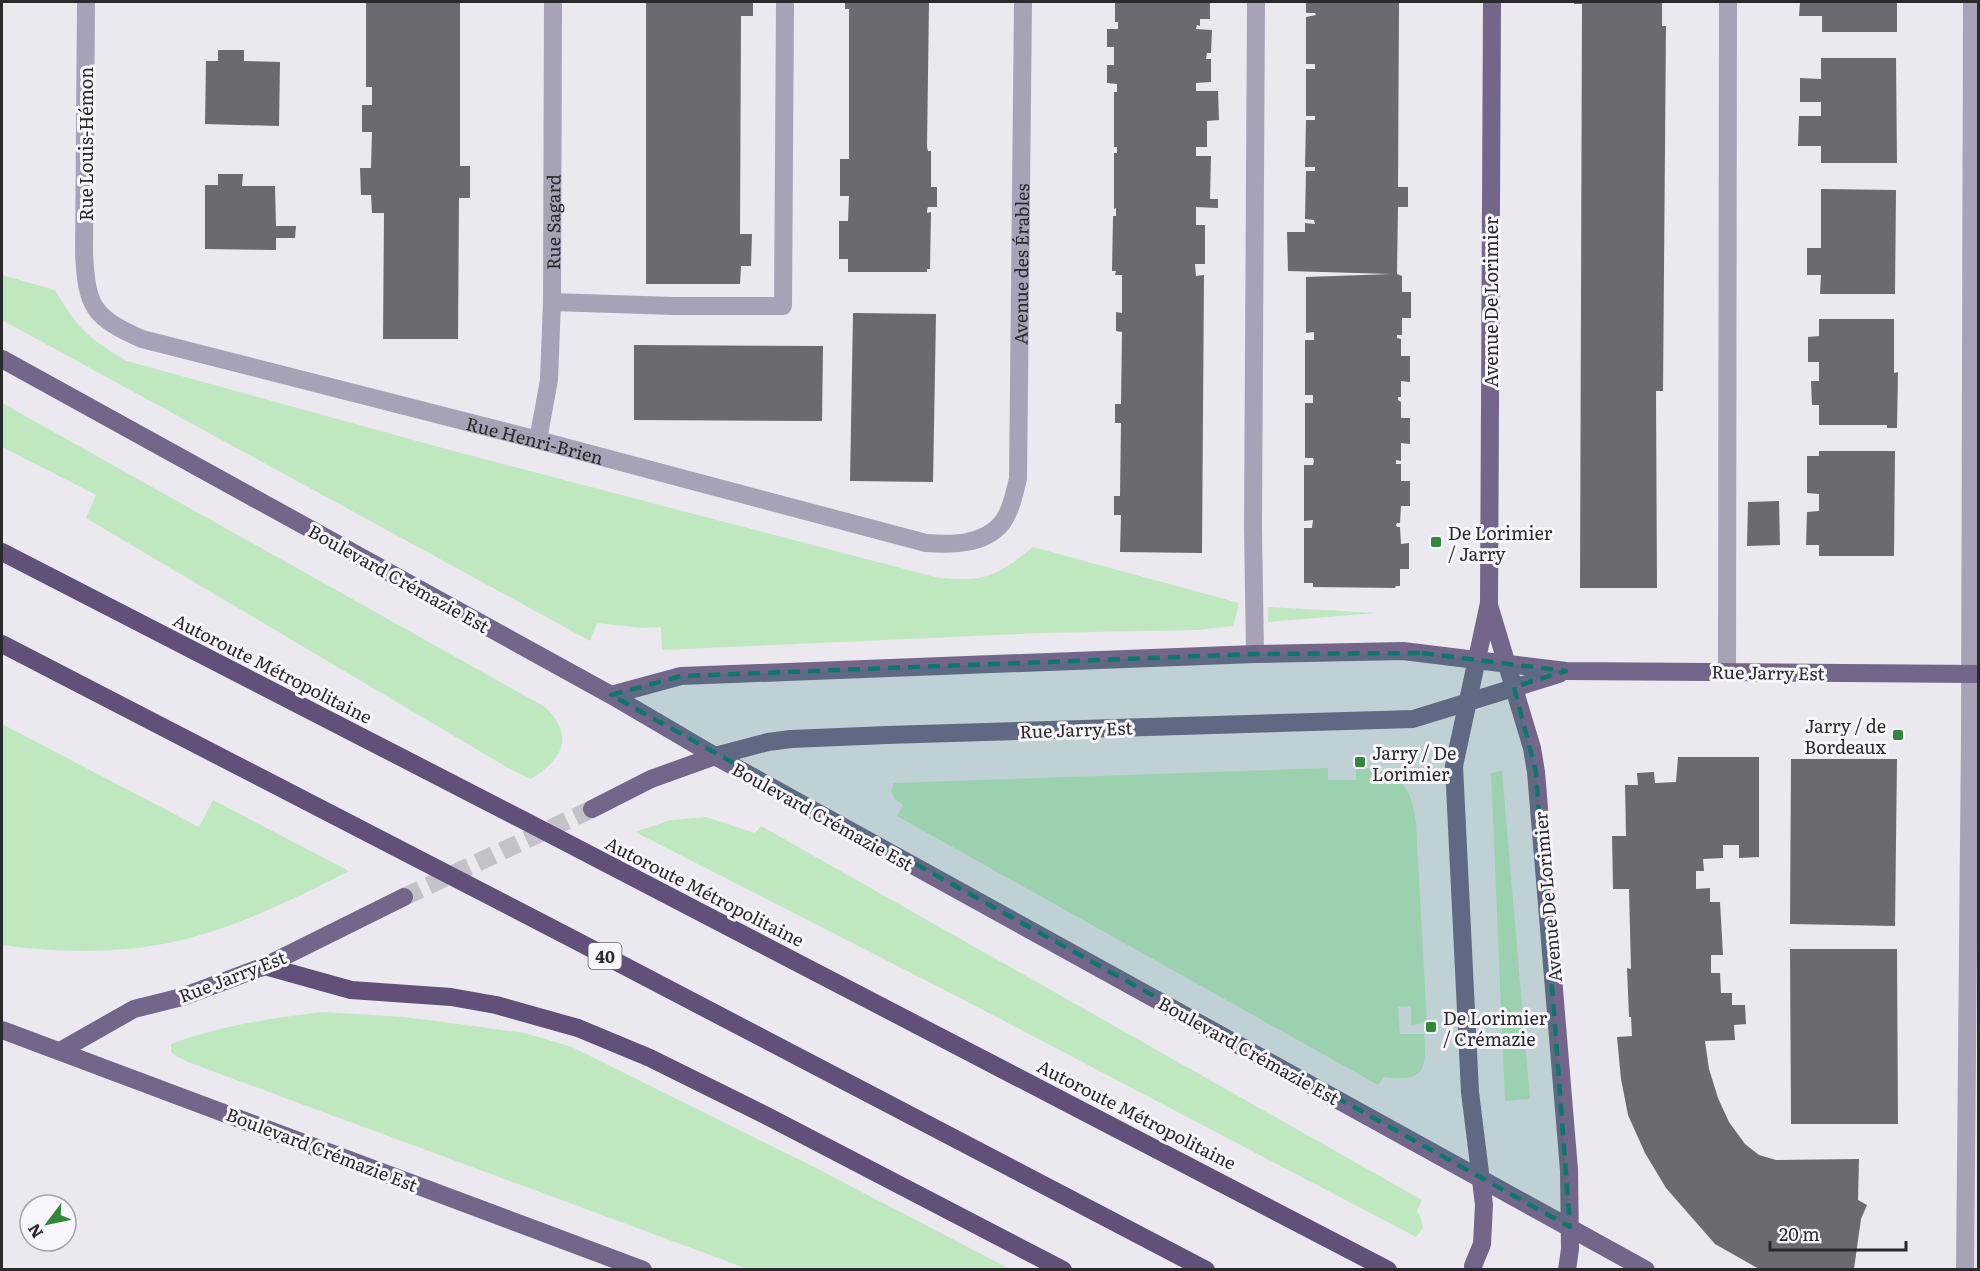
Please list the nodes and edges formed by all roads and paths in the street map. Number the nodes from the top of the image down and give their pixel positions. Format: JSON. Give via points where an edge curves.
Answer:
{"nodes":[{"id":1,"x":86,"y":2,"type":"edge"},
{"id":2,"x":553,"y":2,"type":"edge"},
{"id":3,"x":786,"y":2,"type":"edge"},
{"id":4,"x":1023,"y":2,"type":"edge"},
{"id":5,"x":1257,"y":2,"type":"edge"},
{"id":6,"x":1492,"y":2,"type":"edge"},
{"id":7,"x":1728,"y":2,"type":"edge"},
{"id":8,"x":1972,"y":2,"type":"edge"},
{"id":9,"x":86,"y":286,"type":"joint"},
{"id":10,"x":552,"y":302,"type":"junction"},
{"id":11,"x":2,"y":359,"type":"edge"},
{"id":12,"x":538,"y":440,"type":"junction"},
{"id":13,"x":1002,"y":523,"type":"joint"},
{"id":14,"x":2,"y":552,"type":"edge"},
{"id":15,"x":1489,"y":603,"type":"junction"},
{"id":16,"x":2,"y":644,"type":"edge"},
{"id":17,"x":1255,"y":654,"type":"junction"},
{"id":18,"x":1476,"y":660,"type":"junction"},
{"id":19,"x":1507,"y":663,"type":"junction"},
{"id":20,"x":1566,"y":671,"type":"junction"},
{"id":21,"x":1727,"y":672,"type":"junction"},
{"id":22,"x":1974,"y":674,"type":"edge"},
{"id":23,"x":1514,"y":687,"type":"junction"},
{"id":24,"x":611,"y":695,"type":"junction"},
{"id":25,"x":1468,"y":701,"type":"junction"},
{"id":26,"x":715,"y":756,"type":"junction"},
{"id":27,"x":592,"y":809,"type":"tunnel mouth"},
{"id":28,"x":404,"y":897,"type":"tunnel mouth"},
{"id":29,"x":265,"y":966,"type":"junction"},
{"id":30,"x":2,"y":1030,"type":"edge"},
{"id":31,"x":60,"y":1051,"type":"junction"},
{"id":32,"x":1481,"y":1180,"type":"junction"},
{"id":33,"x":1570,"y":1227,"type":"junction"},
{"id":34,"x":1473,"y":1266,"type":"dead end"},
{"id":35,"x":1970,"y":1266,"type":"edge"},
{"id":36,"x":642,"y":1269,"type":"edge"},
{"id":37,"x":1063,"y":1269,"type":"edge"},
{"id":38,"x":1206,"y":1269,"type":"edge"},
{"id":39,"x":1388,"y":1269,"type":"edge"},
{"id":40,"x":1567,"y":1269,"type":"edge"},
{"id":41,"x":1646,"y":1269,"type":"edge"}],
"edges":[{"from":1,"to":9,"type":"street","name":"Rue Louis-Hémon"},
{"from":2,"to":10,"type":"street","name":"Rue Sagard"},
{"from":3,"to":10,"type":"street","via":[[783,306]]},
{"from":4,"to":13,"type":"street","name":"Avenue des Érables","via":[[1018,479]]},
{"from":5,"to":17,"type":"street"},
{"from":6,"to":15,"type":"main road","name":"Avenue De Lorimier"},
{"from":7,"to":21,"type":"street"},
{"from":8,"to":22,"type":"street"},
{"from":9,"to":12,"type":"street","name":"Rue Henri-Brien","via":[[97,312],[142,339]]},
{"from":10,"to":12,"type":"street","name":"Rue Sagard","via":[[549,380]]},
{"from":11,"to":24,"type":"main road","name":"Boulevard Crémazie Est"},
{"from":12,"to":13,"type":"street","name":"Rue Henri-Brien","via":[[926,543],[967,542]]},
{"from":14,"to":39,"type":"highway","name":"Autoroute Métropolitaine"},
{"from":15,"to":18,"type":"main road","name":"Avenue De Lorimier"},
{"from":15,"to":19,"type":"main road","name":"Avenue De Lorimier"},
{"from":16,"to":38,"type":"highway","number":"40"},
{"from":17,"to":18,"type":"main road","name":"Rue Jarry Est","via":[[1403,651]]},
{"from":17,"to":24,"type":"main road","name":"Rue Jarry Est","via":[[681,676]]},
{"from":18,"to":19,"type":"main road","name":"Rue Jarry Est"},
{"from":18,"to":25,"type":"main road","name":"Avenue De Lorimier"},
{"from":19,"to":20,"type":"main road","name":"Rue Jarry Est"},
{"from":19,"to":23,"type":"main road","name":"Avenue De Lorimier"},
{"from":20,"to":21,"type":"main road","name":"Rue Jarry Est"},
{"from":20,"to":23,"type":"main road","name":"Rue Jarry Est"},
{"from":21,"to":22,"type":"main road","name":"Rue Jarry Est"},
{"from":22,"to":35,"type":"street"},
{"from":23,"to":25,"type":"main road","name":"Rue Jarry Est"},
{"from":23,"to":33,"type":"main road","name":"Avenue De Lorimier","via":[[1536,772],[1569,1170]]},
{"from":24,"to":26,"type":"main road","name":"Boulevard Crémazie Est"},
{"from":25,"to":26,"type":"main road","name":"Rue Jarry Est","via":[[1413,719],[791,739]]},
{"from":25,"to":32,"type":"main road","name":"Avenue De Lorimier","via":[[1454,766],[1470,1092]]},
{"from":26,"to":27,"type":"main road","name":"Rue Jarry Est","via":[[651,779]]},
{"from":26,"to":32,"type":"main road","name":"Boulevard Crémazie Est"},
{"from":28,"to":29,"type":"main road","name":"Rue Jarry Est"},
{"from":29,"to":31,"type":"main road","name":"Rue Jarry Est","via":[[182,997],[134,1009]]},
{"from":29,"to":37,"type":"highway","via":[[351,990],[451,997],[578,1028],[650,1058],[765,1115]]},
{"from":30,"to":31,"type":"main road","name":"Boulevard Crémazie Est"},
{"from":31,"to":36,"type":"main road","name":"Boulevard Crémazie Est"},
{"from":32,"to":33,"type":"main road","name":"Boulevard Crémazie Est"},
{"from":32,"to":34,"type":"main road","name":"Avenue De Lorimier","via":[[1484,1227]]},
{"from":33,"to":40,"type":"main road","name":"Avenue De Lorimier"},
{"from":33,"to":41,"type":"main road","name":"Boulevard Crémazie Est"}]}
